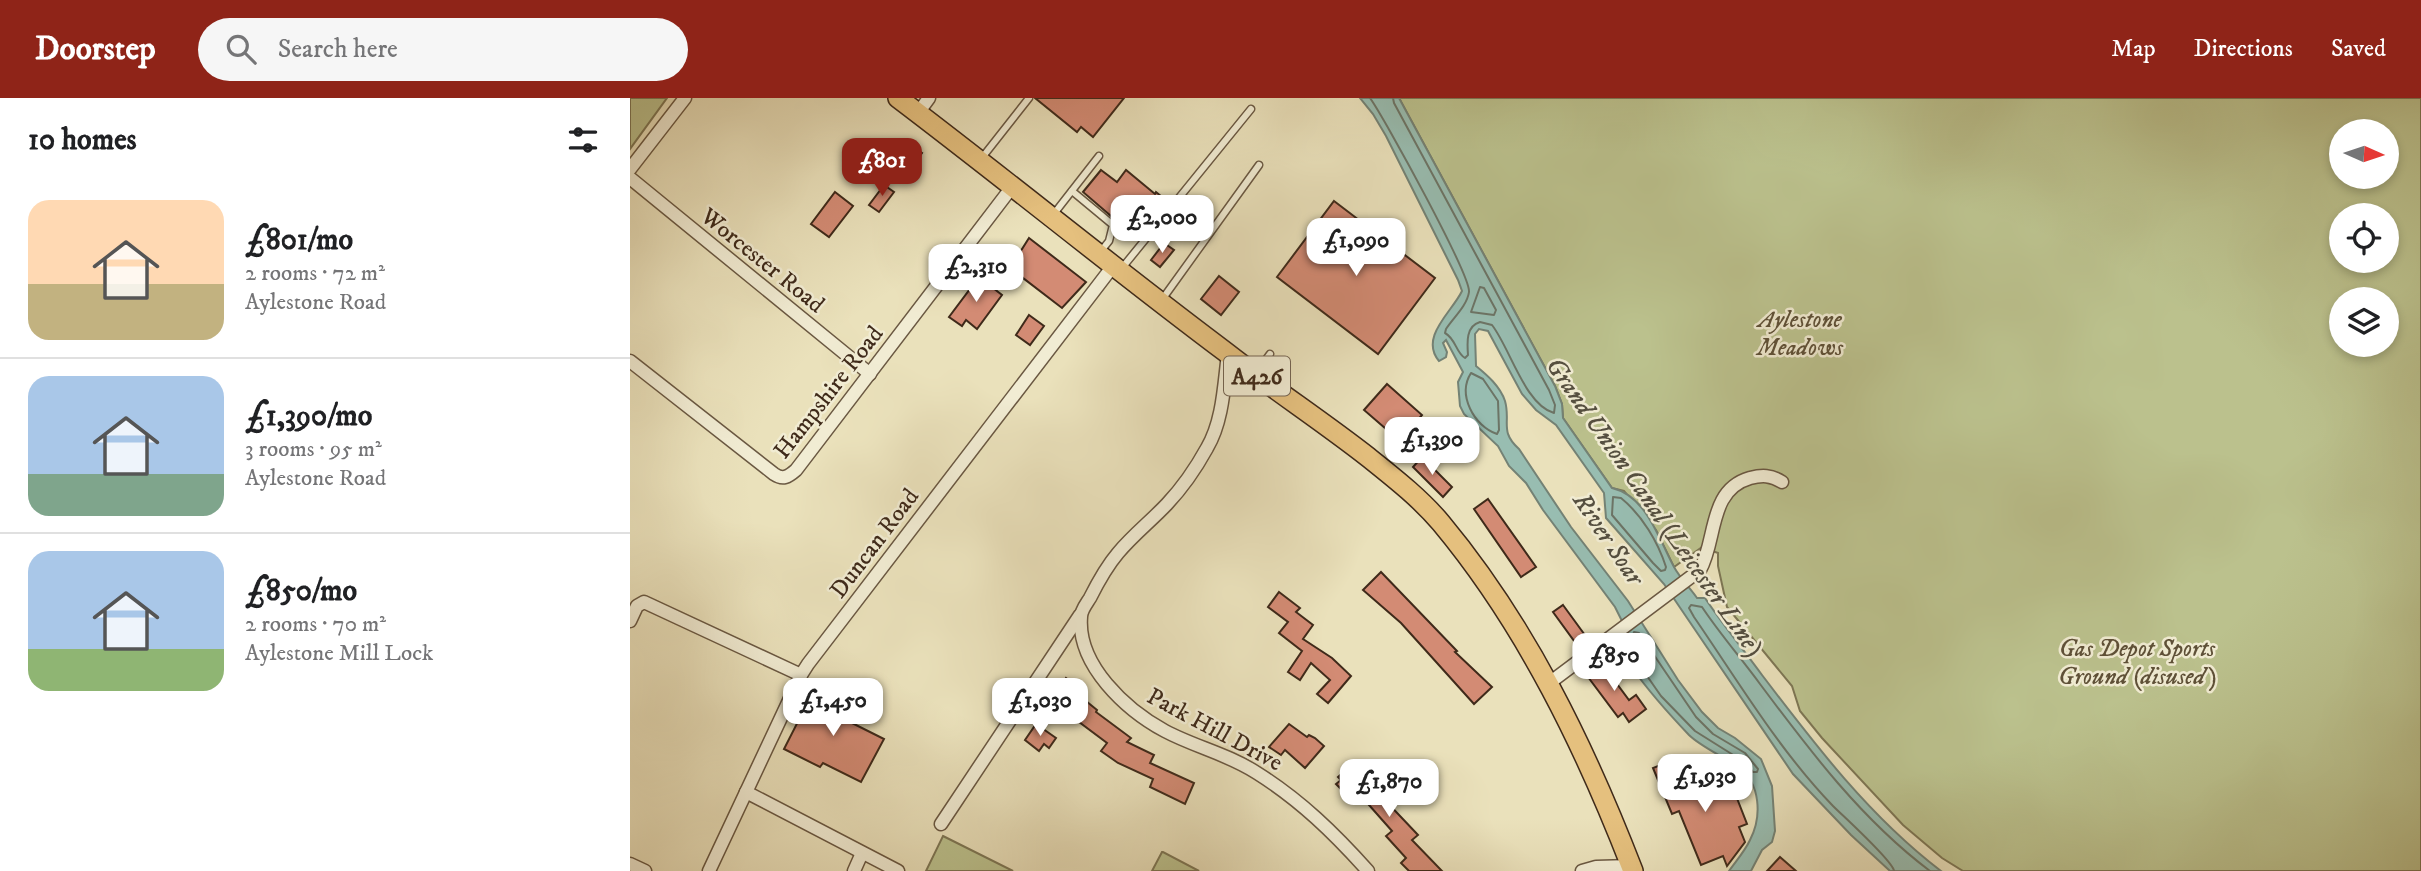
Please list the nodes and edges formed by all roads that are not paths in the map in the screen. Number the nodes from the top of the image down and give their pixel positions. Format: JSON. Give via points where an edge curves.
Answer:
{"nodes":[{"id":1,"x":685,"y":98,"type":"edge"},
{"id":2,"x":898,"y":98,"type":"edge"},
{"id":3,"x":1029,"y":98,"type":"edge"},
{"id":4,"x":923,"y":105,"type":"edge"},
{"id":5,"x":1251,"y":109,"type":"dead end"},
{"id":6,"x":1099,"y":156,"type":"dead end"},
{"id":7,"x":979,"y":161,"type":"junction"},
{"id":8,"x":1259,"y":165,"type":"dead end"},
{"id":9,"x":630,"y":169,"type":"edge"},
{"id":10,"x":630,"y":178,"type":"edge"},
{"id":11,"x":1012,"y":187,"type":"junction"},
{"id":12,"x":1072,"y":191,"type":"junction"},
{"id":13,"x":1051,"y":218,"type":"junction"},
{"id":14,"x":1110,"y":264,"type":"junction"},
{"id":15,"x":1160,"y":302,"type":"junction"},
{"id":16,"x":1228,"y":354,"type":"junction"},
{"id":17,"x":1270,"y":354,"type":"dead end"},
{"id":18,"x":630,"y":361,"type":"edge"},
{"id":19,"x":870,"y":374,"type":"junction"},
{"id":20,"x":1255,"y":374,"type":"junction"},
{"id":21,"x":1782,"y":482,"type":"dead end"},
{"id":22,"x":1080,"y":615,"type":"junction"},
{"id":23,"x":630,"y":621,"type":"edge"},
{"id":24,"x":801,"y":675,"type":"junction"},
{"id":25,"x":1548,"y":684,"type":"junction"},
{"id":26,"x":746,"y":792,"type":"junction"},
{"id":27,"x":941,"y":824,"type":"dead end"},
{"id":28,"x":862,"y":853,"type":"junction"},
{"id":29,"x":630,"y":864,"type":"edge"},
{"id":30,"x":1630,"y":869,"type":"edge"},
{"id":31,"x":645,"y":871,"type":"edge"},
{"id":32,"x":709,"y":871,"type":"edge"},
{"id":33,"x":854,"y":871,"type":"edge"},
{"id":34,"x":898,"y":871,"type":"edge"},
{"id":35,"x":1368,"y":871,"type":"edge"},
{"id":36,"x":1582,"y":871,"type":"edge"}],
"edges":[{"from":1,"to":9,"type":"street"},
{"from":2,"to":4,"type":"main road","number":"A426"},
{"from":3,"to":7,"type":"lane"},
{"from":4,"to":7,"type":"main road","number":"A426"},
{"from":5,"to":14,"type":"lane"},
{"from":6,"to":12,"type":"lane"},
{"from":7,"to":11,"type":"main road","number":"A426"},
{"from":8,"to":15,"type":"lane"},
{"from":10,"to":19,"type":"street","name":"Worcester Road"},
{"from":11,"to":13,"type":"main road","number":"A426"},
{"from":11,"to":19,"type":"street","name":"Hampshire Road"},
{"from":12,"to":13,"type":"lane"},
{"from":12,"to":14,"type":"lane","via":[[1113,225]]},
{"from":13,"to":14,"type":"main road","number":"A426"},
{"from":14,"to":15,"type":"main road","number":"A426"},
{"from":14,"to":24,"type":"street","name":"Duncan Road"},
{"from":15,"to":16,"type":"main road","number":"A426"},
{"from":16,"to":20,"type":"main road","number":"A426"},
{"from":16,"to":22,"type":"street","via":[[1210,444],[1180,488],[1106,568]]},
{"from":17,"to":20,"type":"lane"},
{"from":18,"to":19,"type":"street","name":"Hampshire Road","via":[[780,478],[796,470]]},
{"from":20,"to":25,"type":"main road","number":"A426","via":[[1397,480],[1439,521],[1476,569]]},
{"from":21,"to":25,"type":"street","via":[[1773,476],[1759,476],[1742,481],[1726,494],[1717,509],[1709,553],[1700,570]]},
{"from":22,"to":27,"type":"street"},
{"from":22,"to":35,"type":"street","name":"Park Hill Drive","via":[[1085,647],[1110,690],[1164,731],[1228,757],[1295,798]]},
{"from":23,"to":24,"type":"street","via":[[644,602]]},
{"from":24,"to":26,"type":"street","name":"Duncan Road"},
{"from":25,"to":30,"type":"main road","number":"A426","via":[[1592,773]]},
{"from":26,"to":28,"type":"street"},
{"from":26,"to":32,"type":"street","name":"Duncan Road"},
{"from":28,"to":33,"type":"street"},
{"from":28,"to":34,"type":"street"},
{"from":29,"to":31,"type":"street"},
{"from":30,"to":36,"type":"street"}]}
